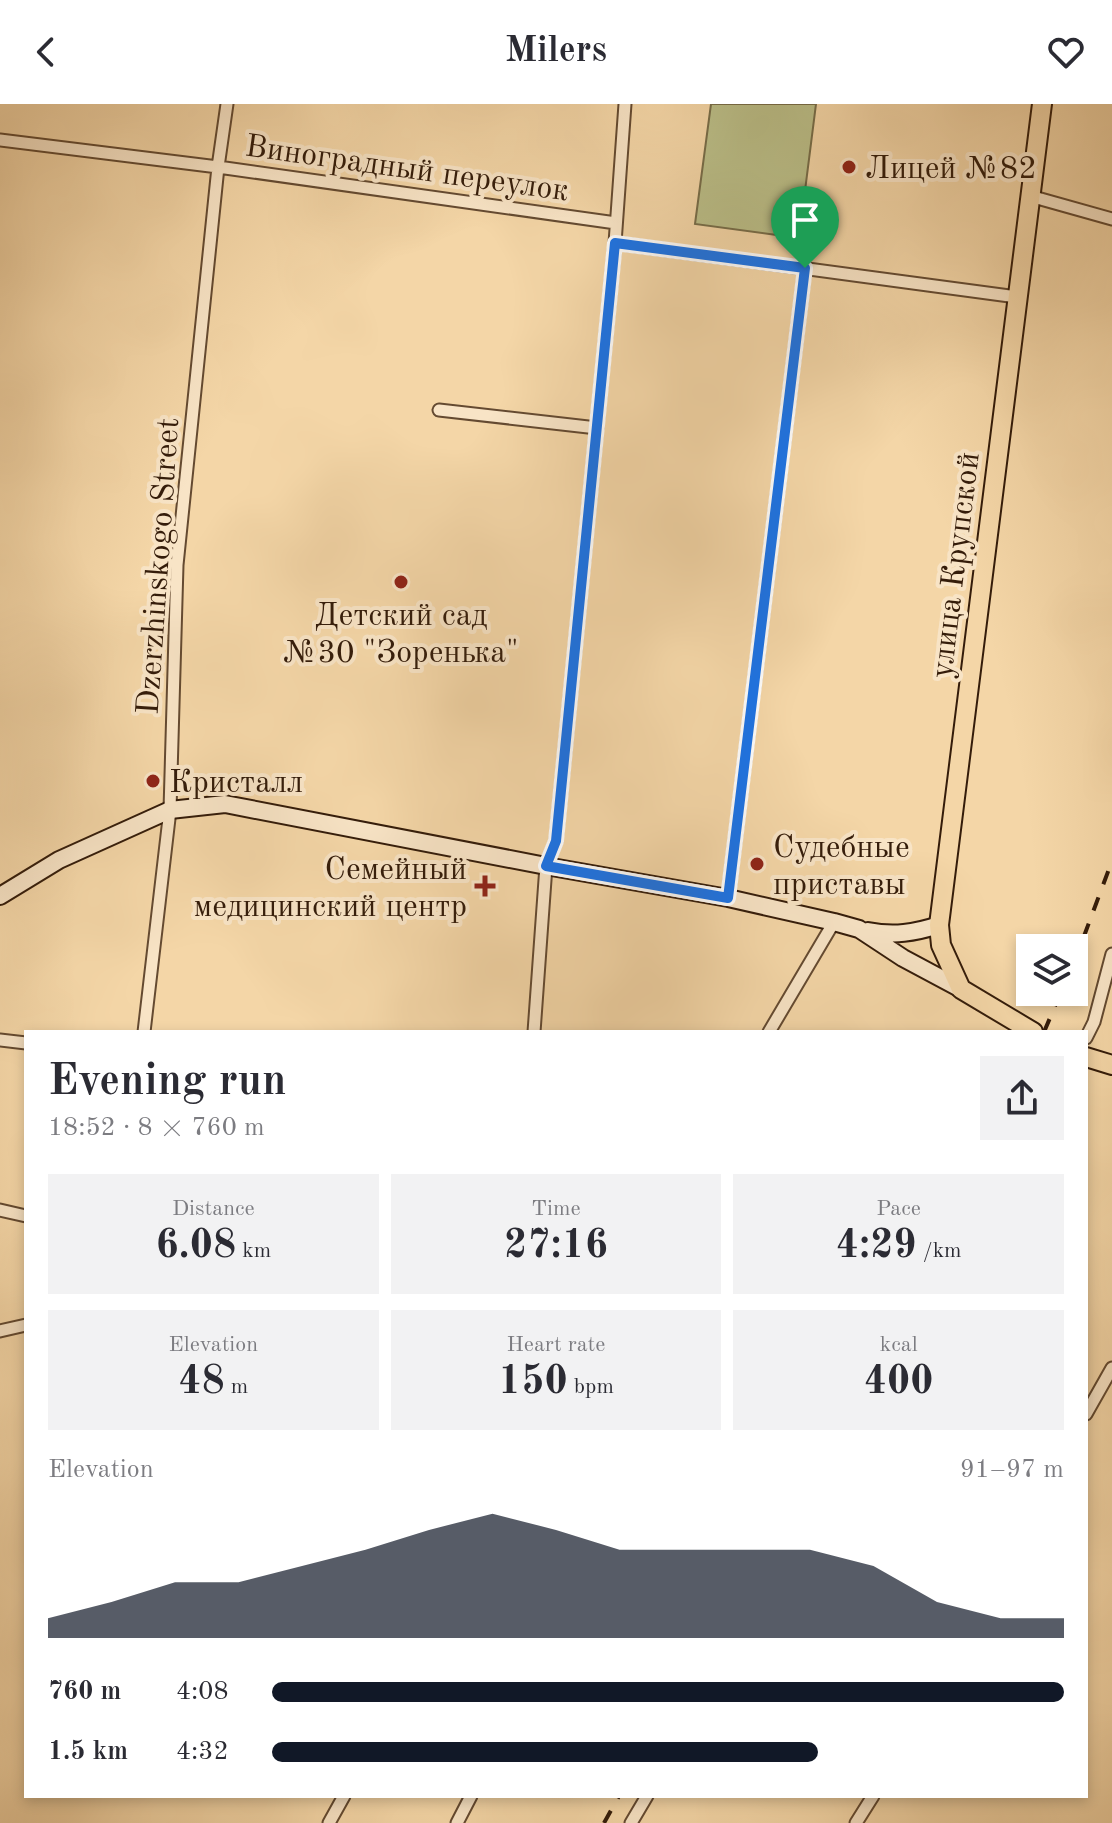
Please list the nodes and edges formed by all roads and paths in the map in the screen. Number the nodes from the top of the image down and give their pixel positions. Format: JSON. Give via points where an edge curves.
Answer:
{"nodes":[{"id":1,"x":227,"y":104,"type":"edge"},
{"id":2,"x":625,"y":104,"type":"edge"},
{"id":3,"x":1042,"y":104,"type":"edge"},
{"id":4,"x":0,"y":140,"type":"edge"},
{"id":5,"x":218,"y":167,"type":"junction"},
{"id":6,"x":1030,"y":196,"type":"junction"},
{"id":7,"x":1112,"y":219,"type":"edge"},
{"id":8,"x":616,"y":223,"type":"junction"},
{"id":9,"x":615,"y":243,"type":"junction"},
{"id":10,"x":805,"y":268,"type":"junction"},
{"id":11,"x":1017,"y":297,"type":"junction"},
{"id":12,"x":439,"y":410,"type":"dead end"},
{"id":13,"x":597,"y":428,"type":"junction"},
{"id":14,"x":170,"y":810,"type":"junction"},
{"id":15,"x":546,"y":866,"type":"junction"},
{"id":16,"x":0,"y":896,"type":"edge"},
{"id":17,"x":728,"y":898,"type":"junction"},
{"id":18,"x":834,"y":922,"type":"junction"},
{"id":19,"x":939,"y":925,"type":"junction"},
{"id":20,"x":859,"y":929,"type":"junction"},
{"id":21,"x":1112,"y":954,"type":"edge"},
{"id":22,"x":961,"y":989,"type":"junction"},
{"id":23,"x":144,"y":1030,"type":"edge"},
{"id":24,"x":534,"y":1030,"type":"edge"},
{"id":25,"x":770,"y":1030,"type":"edge"},
{"id":26,"x":1030,"y":1030,"type":"edge"},
{"id":27,"x":1088,"y":1034,"type":"edge"},
{"id":28,"x":0,"y":1040,"type":"edge"},
{"id":29,"x":24,"y":1043,"type":"edge"},
{"id":30,"x":1088,"y":1058,"type":"edge"},
{"id":31,"x":1112,"y":1065,"type":"edge"},
{"id":32,"x":0,"y":1210,"type":"edge"},
{"id":33,"x":24,"y":1216,"type":"edge"},
{"id":34,"x":24,"y":1325,"type":"edge"},
{"id":35,"x":0,"y":1331,"type":"edge"},
{"id":36,"x":1112,"y":1368,"type":"edge"},
{"id":37,"x":1088,"y":1410,"type":"edge"},
{"id":38,"x":343,"y":1798,"type":"edge"},
{"id":39,"x":470,"y":1798,"type":"edge"},
{"id":40,"x":646,"y":1798,"type":"edge"},
{"id":41,"x":872,"y":1798,"type":"edge"},
{"id":42,"x":329,"y":1823,"type":"edge"},
{"id":43,"x":457,"y":1823,"type":"edge"},
{"id":44,"x":631,"y":1823,"type":"edge"},
{"id":45,"x":856,"y":1823,"type":"edge"}],
"edges":[{"from":1,"to":5,"type":"street","name":"Dzerzhinskogo Street"},
{"from":2,"to":8,"type":"street"},
{"from":3,"to":6,"type":"main road","name":"улица Крупской"},
{"from":4,"to":5,"type":"street","name":"Виноградный переулок"},
{"from":5,"to":8,"type":"street","name":"Виноградный переулок"},
{"from":5,"to":14,"type":"street","name":"Dzerzhinskogo Street","via":[[177,565]]},
{"from":6,"to":7,"type":"street"},
{"from":6,"to":11,"type":"main road","name":"улица Крупской"},
{"from":8,"to":9,"type":"street"},
{"from":9,"to":10,"type":"street"},
{"from":9,"to":13,"type":"street"},
{"from":10,"to":11,"type":"street"},
{"from":10,"to":17,"type":"street"},
{"from":11,"to":19,"type":"main road","name":"улица Крупской"},
{"from":12,"to":13,"type":"street"},
{"from":13,"to":15,"type":"street","via":[[556,841]]},
{"from":14,"to":15,"type":"main road","via":[[225,804]]},
{"from":14,"to":16,"type":"main road","via":[[59,860]]},
{"from":14,"to":23,"type":"street","name":"Dzerzhinskogo Street"},
{"from":15,"to":17,"type":"main road"},
{"from":15,"to":24,"type":"street"},
{"from":17,"to":18,"type":"main road"},
{"from":18,"to":20,"type":"main road"},
{"from":18,"to":25,"type":"street"},
{"from":19,"to":20,"type":"main road","via":[[887,935]]},
{"from":19,"to":22,"type":"main road","name":"улица Крупской","via":[[941,945]]},
{"from":20,"to":22,"type":"main road"},
{"from":21,"to":27,"type":"street"},
{"from":22,"to":26,"type":"main road"},
{"from":28,"to":29,"type":"street"},
{"from":30,"to":31,"type":"main road"},
{"from":32,"to":33,"type":"street"},
{"from":34,"to":35,"type":"street"},
{"from":36,"to":37,"type":"street"},
{"from":38,"to":42,"type":"street"},
{"from":39,"to":43,"type":"street"},
{"from":40,"to":44,"type":"street"},
{"from":41,"to":45,"type":"street"}]}
